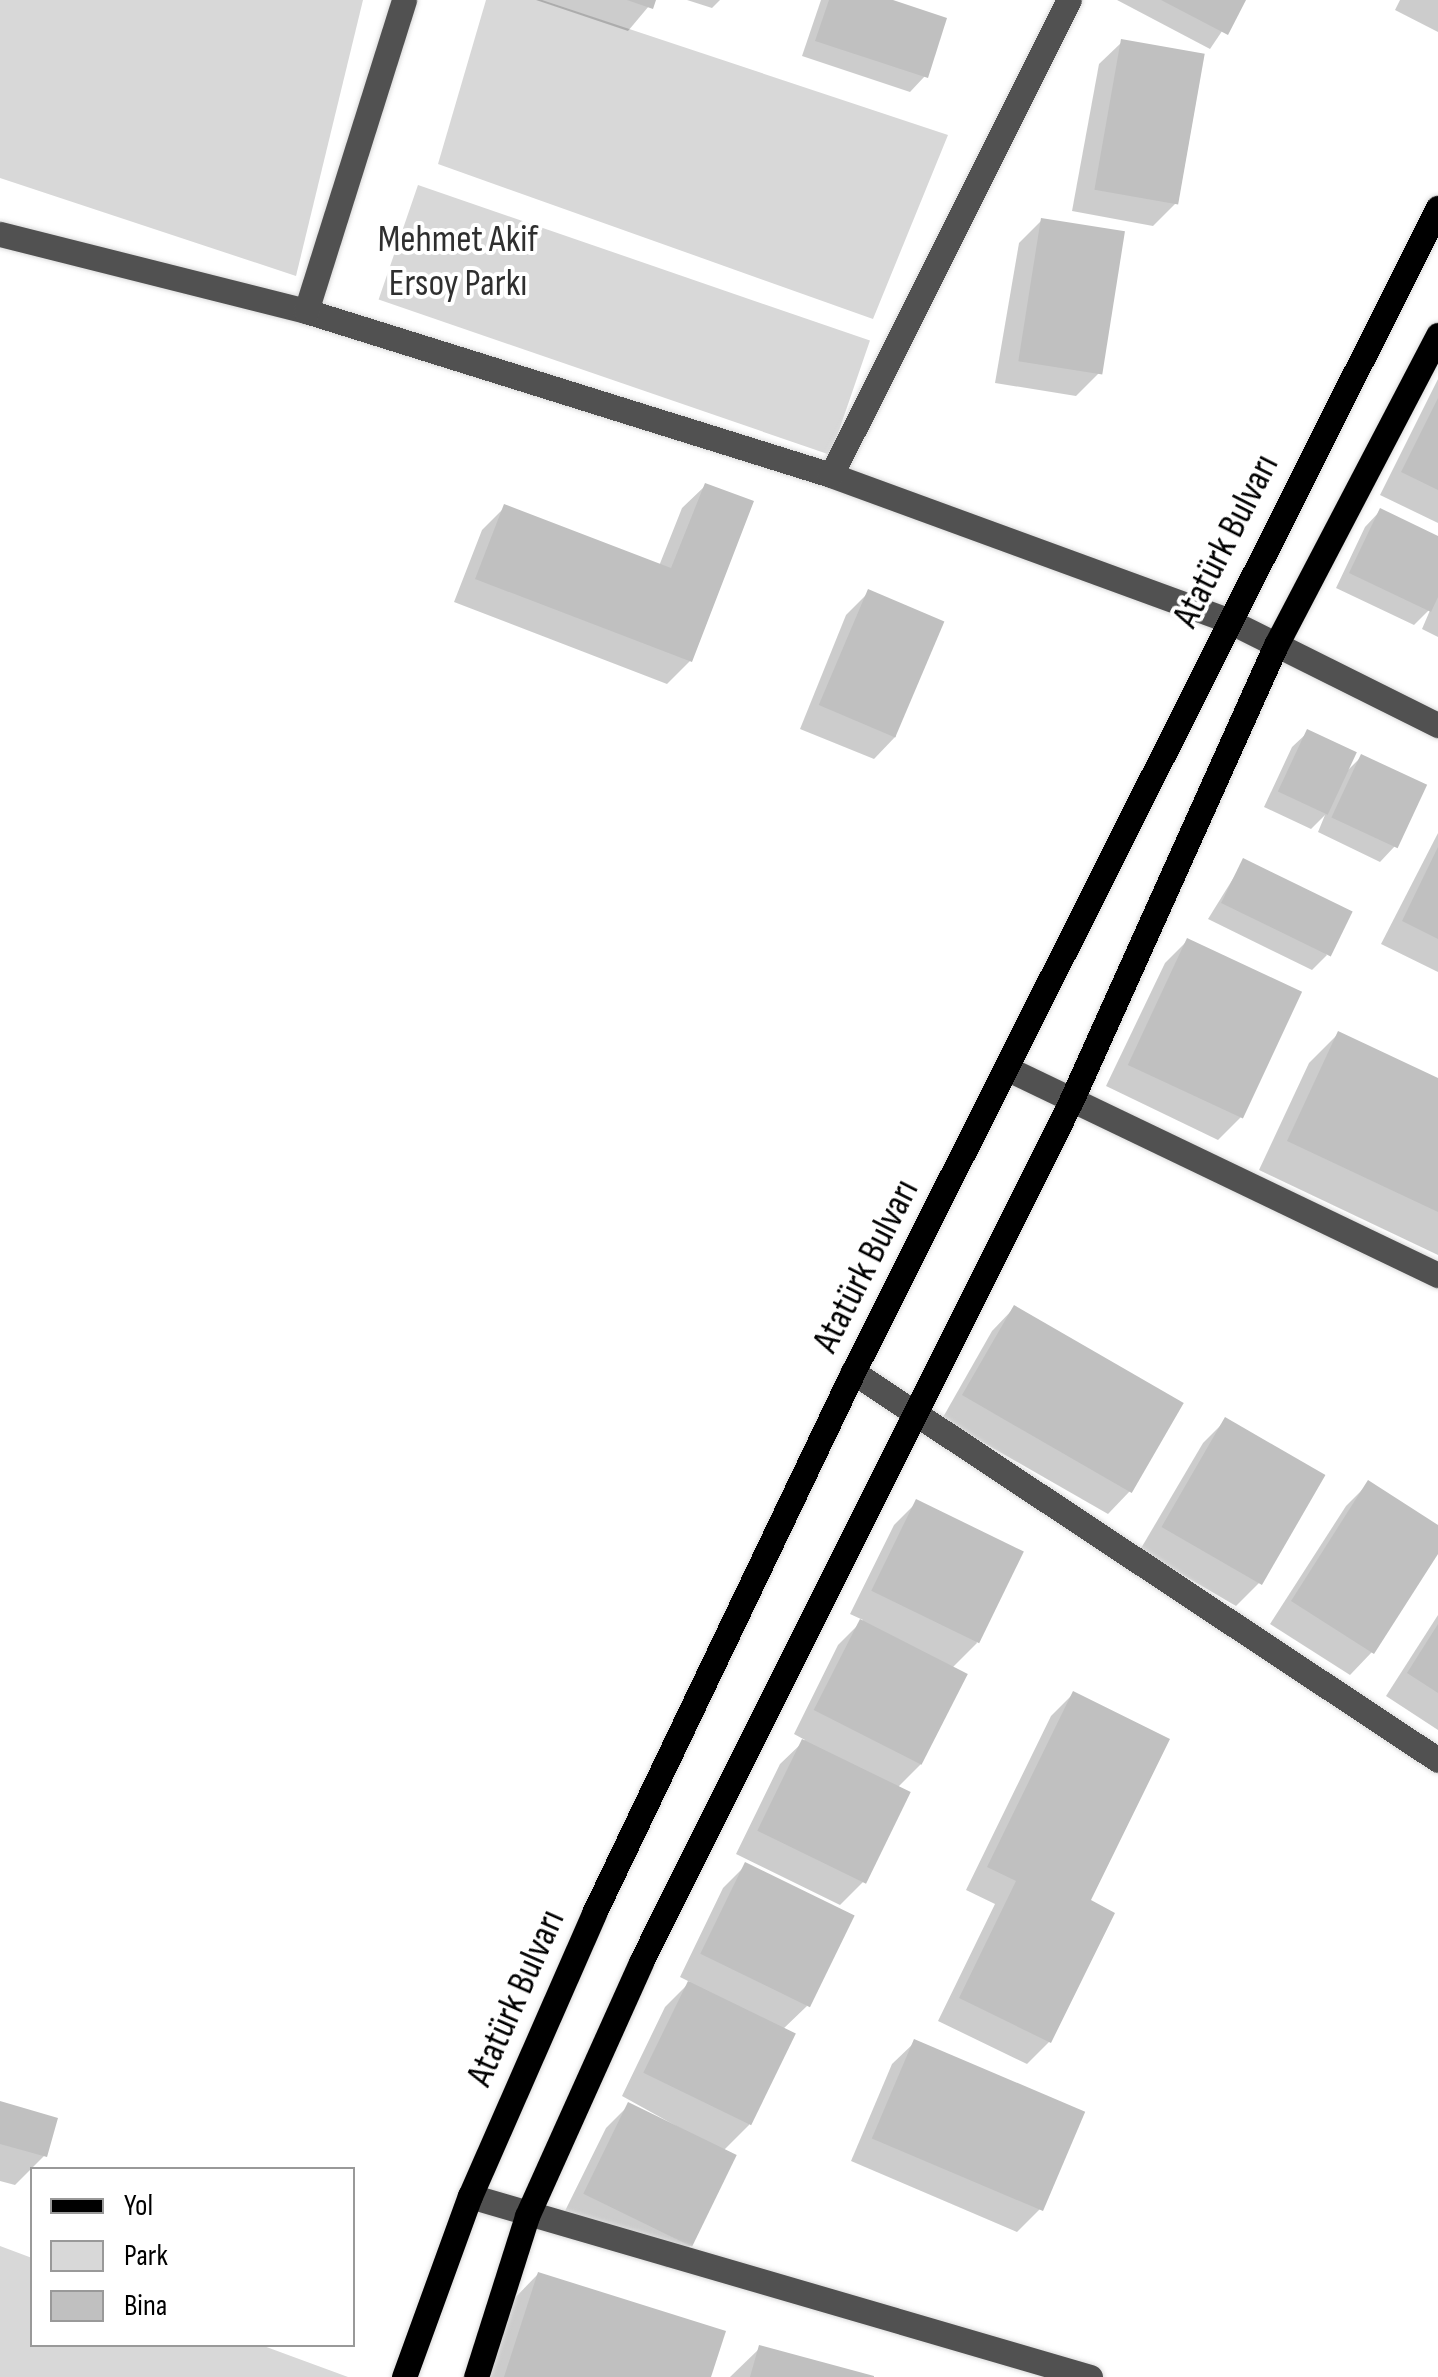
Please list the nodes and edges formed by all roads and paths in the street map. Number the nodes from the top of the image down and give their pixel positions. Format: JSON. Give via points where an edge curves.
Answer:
{"nodes":[{"id":1,"x":404,"y":0,"type":"edge"},
{"id":2,"x":1069,"y":0,"type":"edge"},
{"id":3,"x":1438,"y":208,"type":"edge"},
{"id":4,"x":0,"y":234,"type":"edge"},
{"id":5,"x":306,"y":311,"type":"junction"},
{"id":6,"x":1438,"y":335,"type":"edge"},
{"id":7,"x":831,"y":474,"type":"junction"},
{"id":8,"x":1227,"y":620,"type":"junction"},
{"id":9,"x":1276,"y":645,"type":"junction"},
{"id":10,"x":1438,"y":725,"type":"edge"},
{"id":11,"x":1010,"y":1070,"type":"junction"},
{"id":12,"x":1071,"y":1101,"type":"junction"},
{"id":13,"x":1438,"y":1275,"type":"edge"},
{"id":14,"x":853,"y":1372,"type":"junction"},
{"id":15,"x":919,"y":1416,"type":"junction"},
{"id":16,"x":1438,"y":1760,"type":"edge"},
{"id":17,"x":470,"y":2196,"type":"junction"},
{"id":18,"x":527,"y":2216,"type":"junction"},
{"id":19,"x":404,"y":2377,"type":"edge"},
{"id":20,"x":476,"y":2377,"type":"edge"},
{"id":21,"x":1090,"y":2377,"type":"edge"}],
"edges":[{"from":1,"to":5,"type":"street"},
{"from":2,"to":7,"type":"street"},
{"from":3,"to":8,"type":"main road","name":"Atatürk Bulvarı"},
{"from":4,"to":5,"type":"street"},
{"from":5,"to":7,"type":"street"},
{"from":6,"to":9,"type":"main road"},
{"from":7,"to":8,"type":"street"},
{"from":8,"to":9,"type":"street"},
{"from":8,"to":11,"type":"main road","name":"Atatürk Bulvarı"},
{"from":9,"to":10,"type":"street"},
{"from":9,"to":12,"type":"main road"},
{"from":11,"to":12,"type":"street"},
{"from":11,"to":14,"type":"main road","name":"Atatürk Bulvarı"},
{"from":12,"to":13,"type":"street"},
{"from":12,"to":15,"type":"main road"},
{"from":14,"to":15,"type":"street"},
{"from":14,"to":17,"type":"main road","name":"Atatürk Bulvarı","via":[[594,1913]]},
{"from":15,"to":16,"type":"street"},
{"from":15,"to":18,"type":"main road","via":[[642,1962]]},
{"from":17,"to":18,"type":"street"},
{"from":17,"to":19,"type":"main road","name":"Atatürk Bulvarı"},
{"from":18,"to":20,"type":"main road"},
{"from":18,"to":21,"type":"street"}]}
